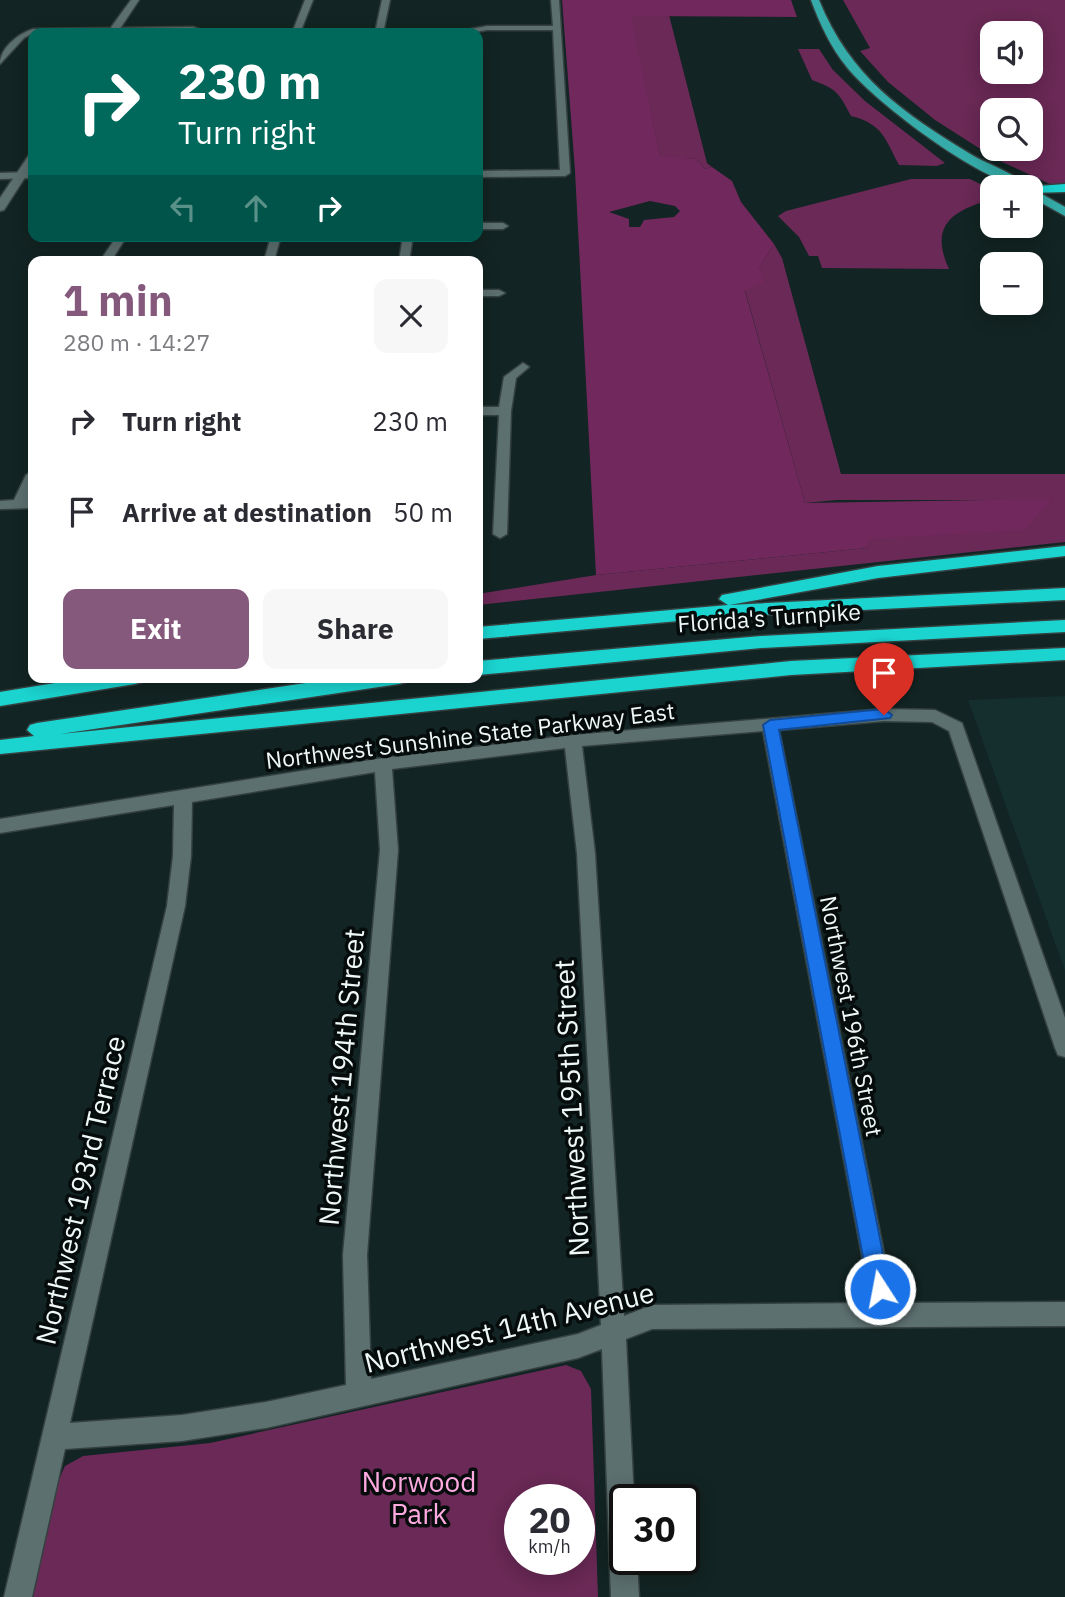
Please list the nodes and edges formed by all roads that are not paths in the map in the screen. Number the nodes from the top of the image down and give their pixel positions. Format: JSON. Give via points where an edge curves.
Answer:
{"nodes":[{"id":1,"x":135,"y":0,"type":"edge"},
{"id":2,"x":309,"y":0,"type":"edge"},
{"id":3,"x":386,"y":0,"type":"edge"},
{"id":4,"x":555,"y":0,"type":"edge"},
{"id":5,"x":815,"y":0,"type":"edge"},
{"id":6,"x":115,"y":28,"type":"edge"},
{"id":7,"x":298,"y":28,"type":"edge"},
{"id":8,"x":380,"y":28,"type":"edge"},
{"id":9,"x":558,"y":28,"type":"junction"},
{"id":10,"x":483,"y":29,"type":"edge"},
{"id":11,"x":28,"y":33,"type":"edge"},
{"id":12,"x":0,"y":62,"type":"edge"},
{"id":13,"x":483,"y":174,"type":"edge"},
{"id":14,"x":27,"y":175,"type":"edge"},
{"id":15,"x":1001,"y":175,"type":"edge"},
{"id":16,"x":0,"y":176,"type":"edge"},
{"id":17,"x":1065,"y":188,"type":"edge"},
{"id":18,"x":1043,"y":189,"type":"edge"},
{"id":19,"x":1043,"y":198,"type":"edge"},
{"id":20,"x":0,"y":207,"type":"edge"},
{"id":21,"x":1065,"y":212,"type":"edge"},
{"id":22,"x":483,"y":226,"type":"edge"},
{"id":23,"x":503,"y":226,"type":"dead end"},
{"id":24,"x":483,"y":293,"type":"edge"},
{"id":25,"x":499,"y":293,"type":"dead end"},
{"id":26,"x":523,"y":367,"type":"dead end"},
{"id":27,"x":483,"y":411,"type":"edge"},
{"id":28,"x":505,"y":411,"type":"junction"},
{"id":29,"x":26,"y":504,"type":"edge"},
{"id":30,"x":0,"y":505,"type":"edge"},
{"id":31,"x":500,"y":534,"type":"dead end"},
{"id":32,"x":1065,"y":551,"type":"edge"},
{"id":33,"x":1065,"y":594,"type":"edge"},
{"id":34,"x":610,"y":620,"type":"junction"},
{"id":35,"x":1065,"y":626,"type":"edge"},
{"id":36,"x":483,"y":633,"type":"edge"},
{"id":37,"x":1065,"y":654,"type":"edge"},
{"id":38,"x":483,"y":668,"type":"edge"},
{"id":39,"x":98,"y":683,"type":"edge"},
{"id":40,"x":355,"y":683,"type":"edge"},
{"id":41,"x":0,"y":699,"type":"edge"},
{"id":42,"x":770,"y":725,"type":"junction"},
{"id":43,"x":0,"y":737,"type":"edge"},
{"id":44,"x":572,"y":741,"type":"junction"},
{"id":45,"x":0,"y":747,"type":"edge"},
{"id":46,"x":383,"y":764,"type":"junction"},
{"id":47,"x":183,"y":795,"type":"junction"},
{"id":48,"x":0,"y":826,"type":"edge"},
{"id":49,"x":1065,"y":1048,"type":"edge"},
{"id":50,"x":1065,"y":1314,"type":"edge"},
{"id":51,"x":885,"y":1316,"type":"junction"},
{"id":52,"x":613,"y":1331,"type":"junction"},
{"id":53,"x":359,"y":1394,"type":"junction"},
{"id":54,"x":54,"y":1437,"type":"junction"},
{"id":55,"x":18,"y":1597,"type":"edge"},
{"id":56,"x":625,"y":1597,"type":"edge"}],
"edges":[{"from":1,"to":6,"type":"street"},
{"from":2,"to":7,"type":"street"},
{"from":3,"to":8,"type":"street"},
{"from":4,"to":9,"type":"street"},
{"from":5,"to":15,"type":"main road","via":[[835,45],[853,69],[953,147]]},
{"from":9,"to":10,"type":"street"},
{"from":9,"to":13,"type":"street","via":[[565,173]]},
{"from":11,"to":12,"type":"street"},
{"from":14,"to":16,"type":"street"},
{"from":14,"to":20,"type":"street"},
{"from":17,"to":18,"type":"highway"},
{"from":19,"to":21,"type":"main road"},
{"from":22,"to":23,"type":"street"},
{"from":24,"to":25,"type":"street"},
{"from":26,"to":28,"type":"street","via":[[510,377]]},
{"from":27,"to":28,"type":"street"},
{"from":28,"to":31,"type":"street"},
{"from":29,"to":30,"type":"street"},
{"from":32,"to":34,"type":"highway","via":[[878,572]]},
{"from":33,"to":34,"type":"highway","name":"Florida's Turnpike","via":[[850,602]]},
{"from":34,"to":36,"type":"highway","name":"Florida's Turnpike"},
{"from":35,"to":38,"type":"highway","name":"Florida's Turnpike","via":[[748,643]]},
{"from":37,"to":45,"type":"highway","via":[[778,669]]},
{"from":39,"to":41,"type":"highway"},
{"from":40,"to":43,"type":"highway"},
{"from":42,"to":44,"type":"street","name":"Northwest Sunshine State Parkway East"},
{"from":42,"to":49,"type":"street","name":"Northwest Sunshine State Parkway East","via":[[884,715],[934,716],[956,727]]},
{"from":42,"to":51,"type":"street","name":"Northwest 196th Street"},
{"from":44,"to":46,"type":"street","name":"Northwest Sunshine State Parkway East"},
{"from":44,"to":52,"type":"street","name":"Northwest 195th Street","via":[[586,853]]},
{"from":46,"to":47,"type":"street","name":"Northwest Sunshine State Parkway East"},
{"from":46,"to":53,"type":"street","name":"Northwest 194th Street","via":[[388,850],[355,1245]]},
{"from":47,"to":48,"type":"street","name":"Northwest Sunshine State Parkway East"},
{"from":47,"to":54,"type":"street","name":"Northwest 193rd Terrace","via":[[176,906]]},
{"from":50,"to":51,"type":"street","name":"Northwest 14th Avenue"},
{"from":51,"to":52,"type":"street","name":"Northwest 14th Avenue","via":[[652,1317]]},
{"from":52,"to":53,"type":"street","name":"Northwest 14th Avenue","via":[[578,1346]]},
{"from":52,"to":56,"type":"street","name":"Northwest 195th Street"},
{"from":53,"to":54,"type":"street","name":"Northwest 14th Avenue","via":[[182,1428]]},
{"from":54,"to":55,"type":"street","name":"Northwest 193rd Terrace"}]}
